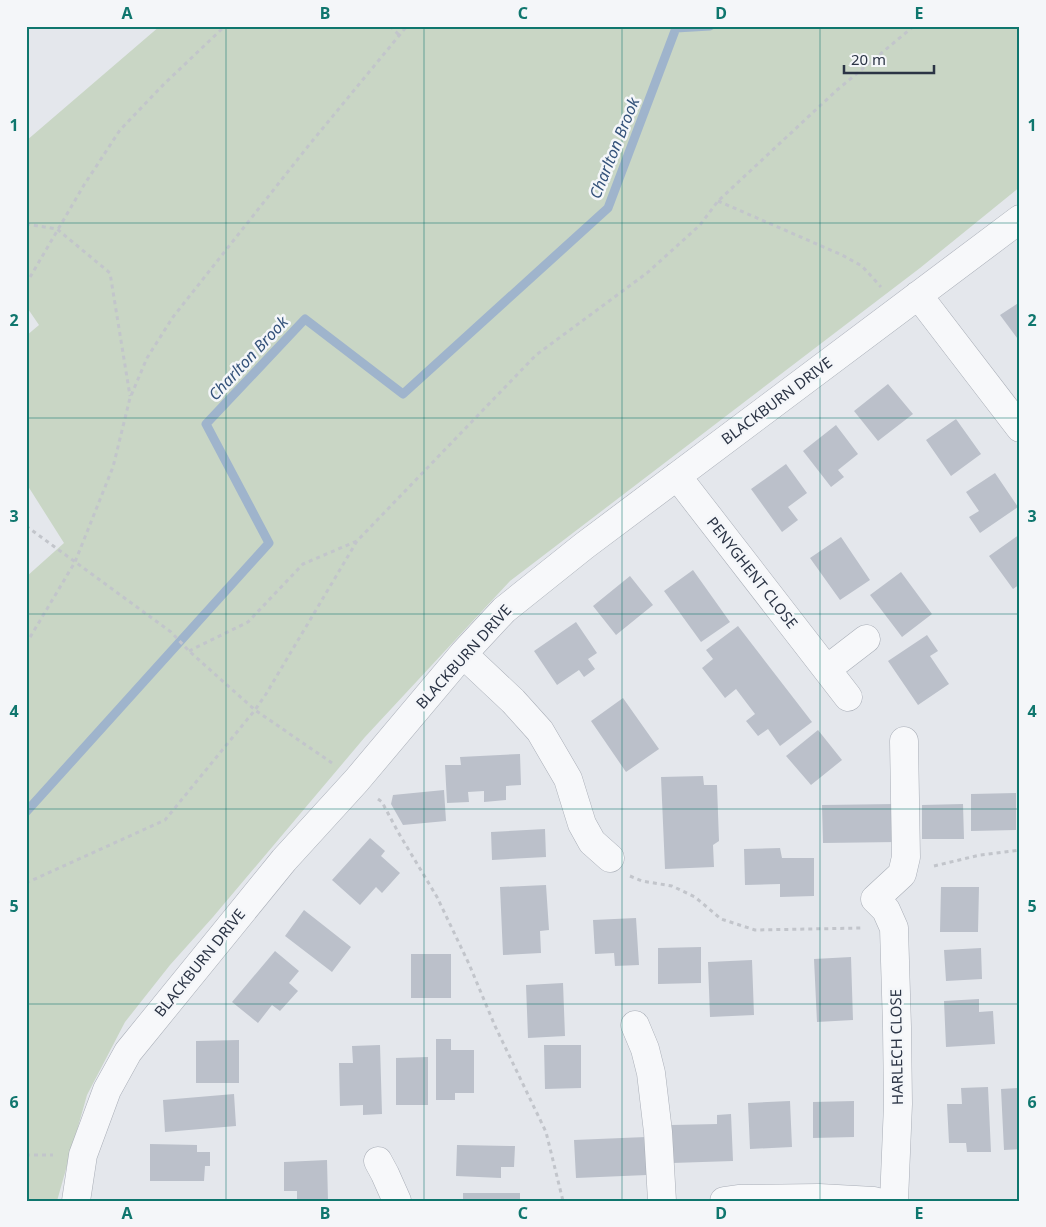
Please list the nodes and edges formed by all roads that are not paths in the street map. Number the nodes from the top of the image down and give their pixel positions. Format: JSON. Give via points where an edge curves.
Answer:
{"nodes":[{"id":1,"x":1020,"y":219,"type":"edge"},
{"id":2,"x":909,"y":302,"type":"junction"},
{"id":3,"x":1020,"y":428,"type":"edge"},
{"id":4,"x":677,"y":476,"type":"junction"},
{"id":5,"x":866,"y":639,"type":"dead end"},
{"id":6,"x":463,"y":654,"type":"junction"},
{"id":7,"x":827,"y":670,"type":"junction"},
{"id":8,"x":848,"y":696,"type":"dead end"},
{"id":9,"x":904,"y":741,"type":"dead end"},
{"id":10,"x":610,"y":858,"type":"road end"},
{"id":11,"x":635,"y":1025,"type":"dead end"},
{"id":12,"x":378,"y":1162,"type":"dead end"},
{"id":13,"x":733,"y":1200,"type":"edge"},
{"id":14,"x":76,"y":1201,"type":"edge"},
{"id":15,"x":396,"y":1201,"type":"edge"},
{"id":16,"x":662,"y":1201,"type":"edge"},
{"id":17,"x":874,"y":1201,"type":"edge"},
{"id":18,"x":894,"y":1201,"type":"edge"}],
"edges":[{"from":1,"to":2,"type":"street","name":"BLACKBURN DRIVE"},
{"from":2,"to":3,"type":"street"},
{"from":2,"to":4,"type":"street","name":"BLACKBURN DRIVE"},
{"from":4,"to":6,"type":"street","name":"BLACKBURN DRIVE","via":[[504,610]]},
{"from":4,"to":7,"type":"street","name":"PENYGHENT CLOSE"},
{"from":5,"to":7,"type":"street"},
{"from":6,"to":10,"type":"street","via":[[513,701],[540,732],[568,779],[582,824],[592,842]]},
{"from":6,"to":14,"type":"street","name":"BLACKBURN DRIVE","via":[[357,780],[284,860],[128,1052],[107,1090],[84,1155]]},
{"from":7,"to":8,"type":"street","name":"PENYGHENT CLOSE"},
{"from":9,"to":18,"type":"street","name":"HARLECH CLOSE","via":[[906,857],[902,874],[876,899],[886,910],[894,928],[898,1104]]},
{"from":11,"to":16,"type":"street","via":[[651,1073]]},
{"from":12,"to":15,"type":"street"},
{"from":13,"to":17,"type":"street","via":[[819,1198]]}]}
